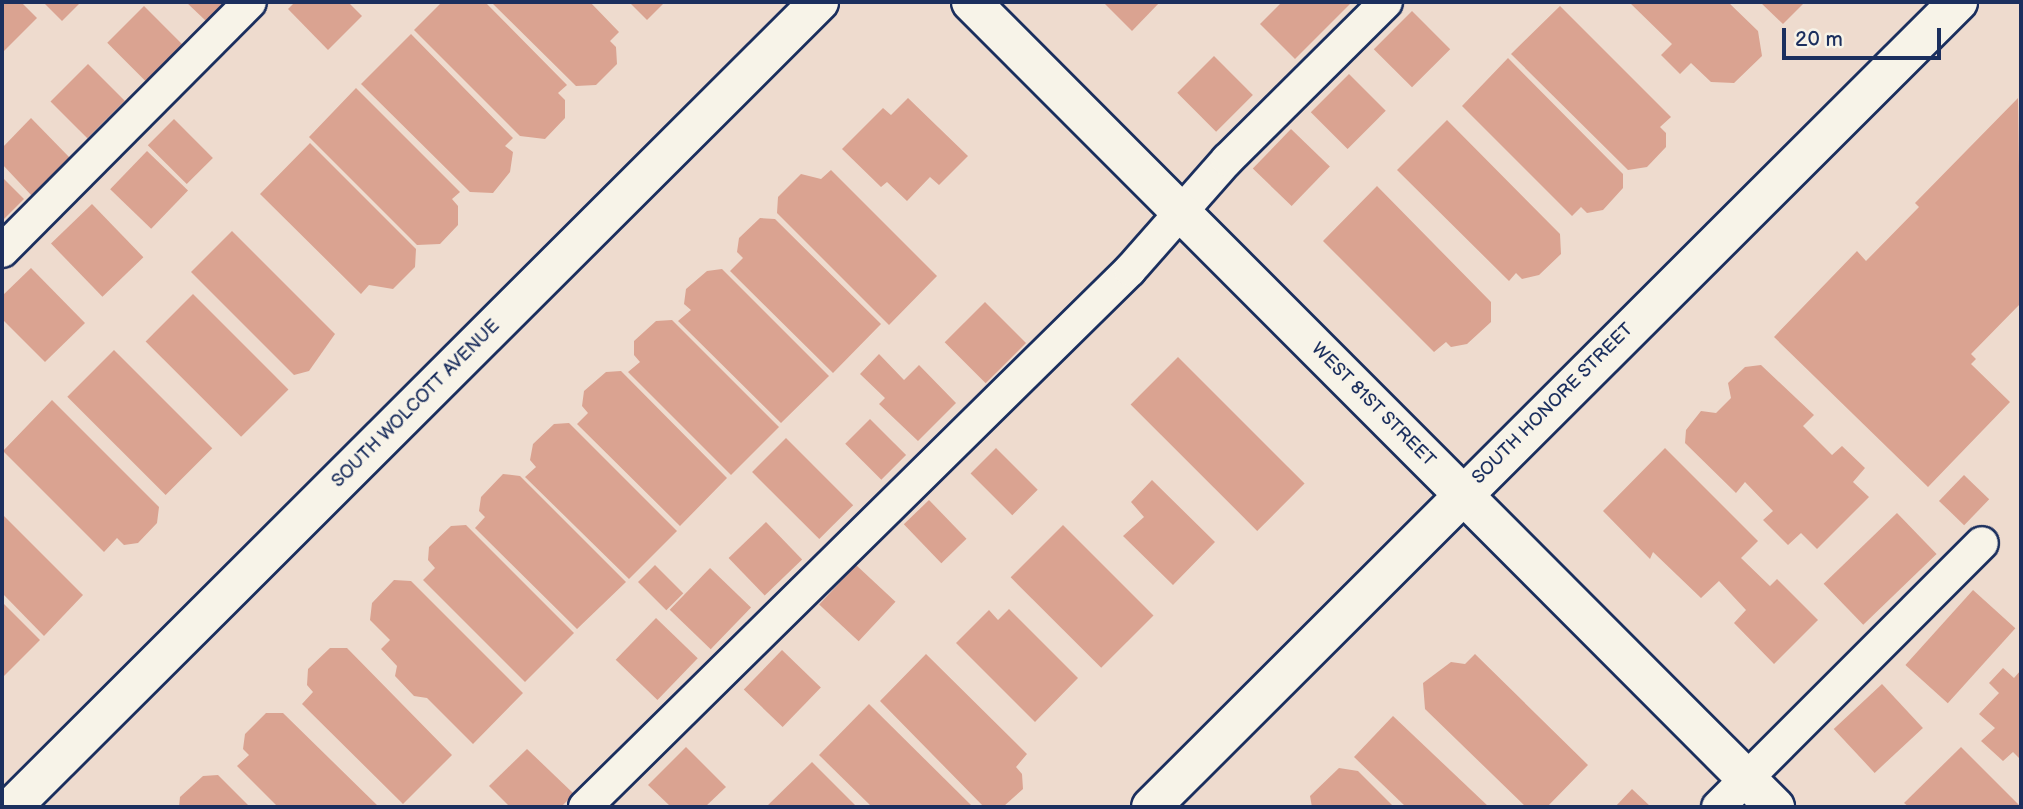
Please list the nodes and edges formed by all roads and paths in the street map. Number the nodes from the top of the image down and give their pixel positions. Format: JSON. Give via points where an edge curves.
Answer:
{"nodes":[{"id":1,"x":250,"y":2,"type":"edge"},
{"id":2,"x":819,"y":2,"type":"edge"},
{"id":3,"x":971,"y":2,"type":"edge"},
{"id":4,"x":1386,"y":2,"type":"edge"},
{"id":5,"x":1958,"y":2,"type":"edge"},
{"id":6,"x":1182,"y":213,"type":"junction"},
{"id":7,"x":2,"y":251,"type":"edge"},
{"id":8,"x":1463,"y":494,"type":"junction"},
{"id":9,"x":1982,"y":543,"type":"dead end"},
{"id":10,"x":1747,"y":779,"type":"junction"},
{"id":11,"x":12,"y":807,"type":"edge"},
{"id":12,"x":585,"y":807,"type":"edge"},
{"id":13,"x":1151,"y":807,"type":"edge"},
{"id":14,"x":1718,"y":807,"type":"edge"},
{"id":15,"x":1775,"y":807,"type":"edge"}],
"edges":[{"from":1,"to":7,"type":"lane"},
{"from":2,"to":11,"type":"street","name":"SOUTH WOLCOTT AVENUE"},
{"from":3,"to":6,"type":"street","name":"WEST 81ST STREET"},
{"from":4,"to":6,"type":"lane","via":[[1227,160]]},
{"from":5,"to":8,"type":"street","name":"SOUTH HONORE STREET"},
{"from":6,"to":8,"type":"street","name":"WEST 81ST STREET"},
{"from":6,"to":12,"type":"lane","via":[[1130,270]]},
{"from":8,"to":10,"type":"street","name":"WEST 81ST STREET"},
{"from":8,"to":13,"type":"street","name":"SOUTH HONORE STREET"},
{"from":9,"to":10,"type":"lane"},
{"from":10,"to":14,"type":"lane"},
{"from":10,"to":15,"type":"street","name":"WEST 81ST STREET"}]}
